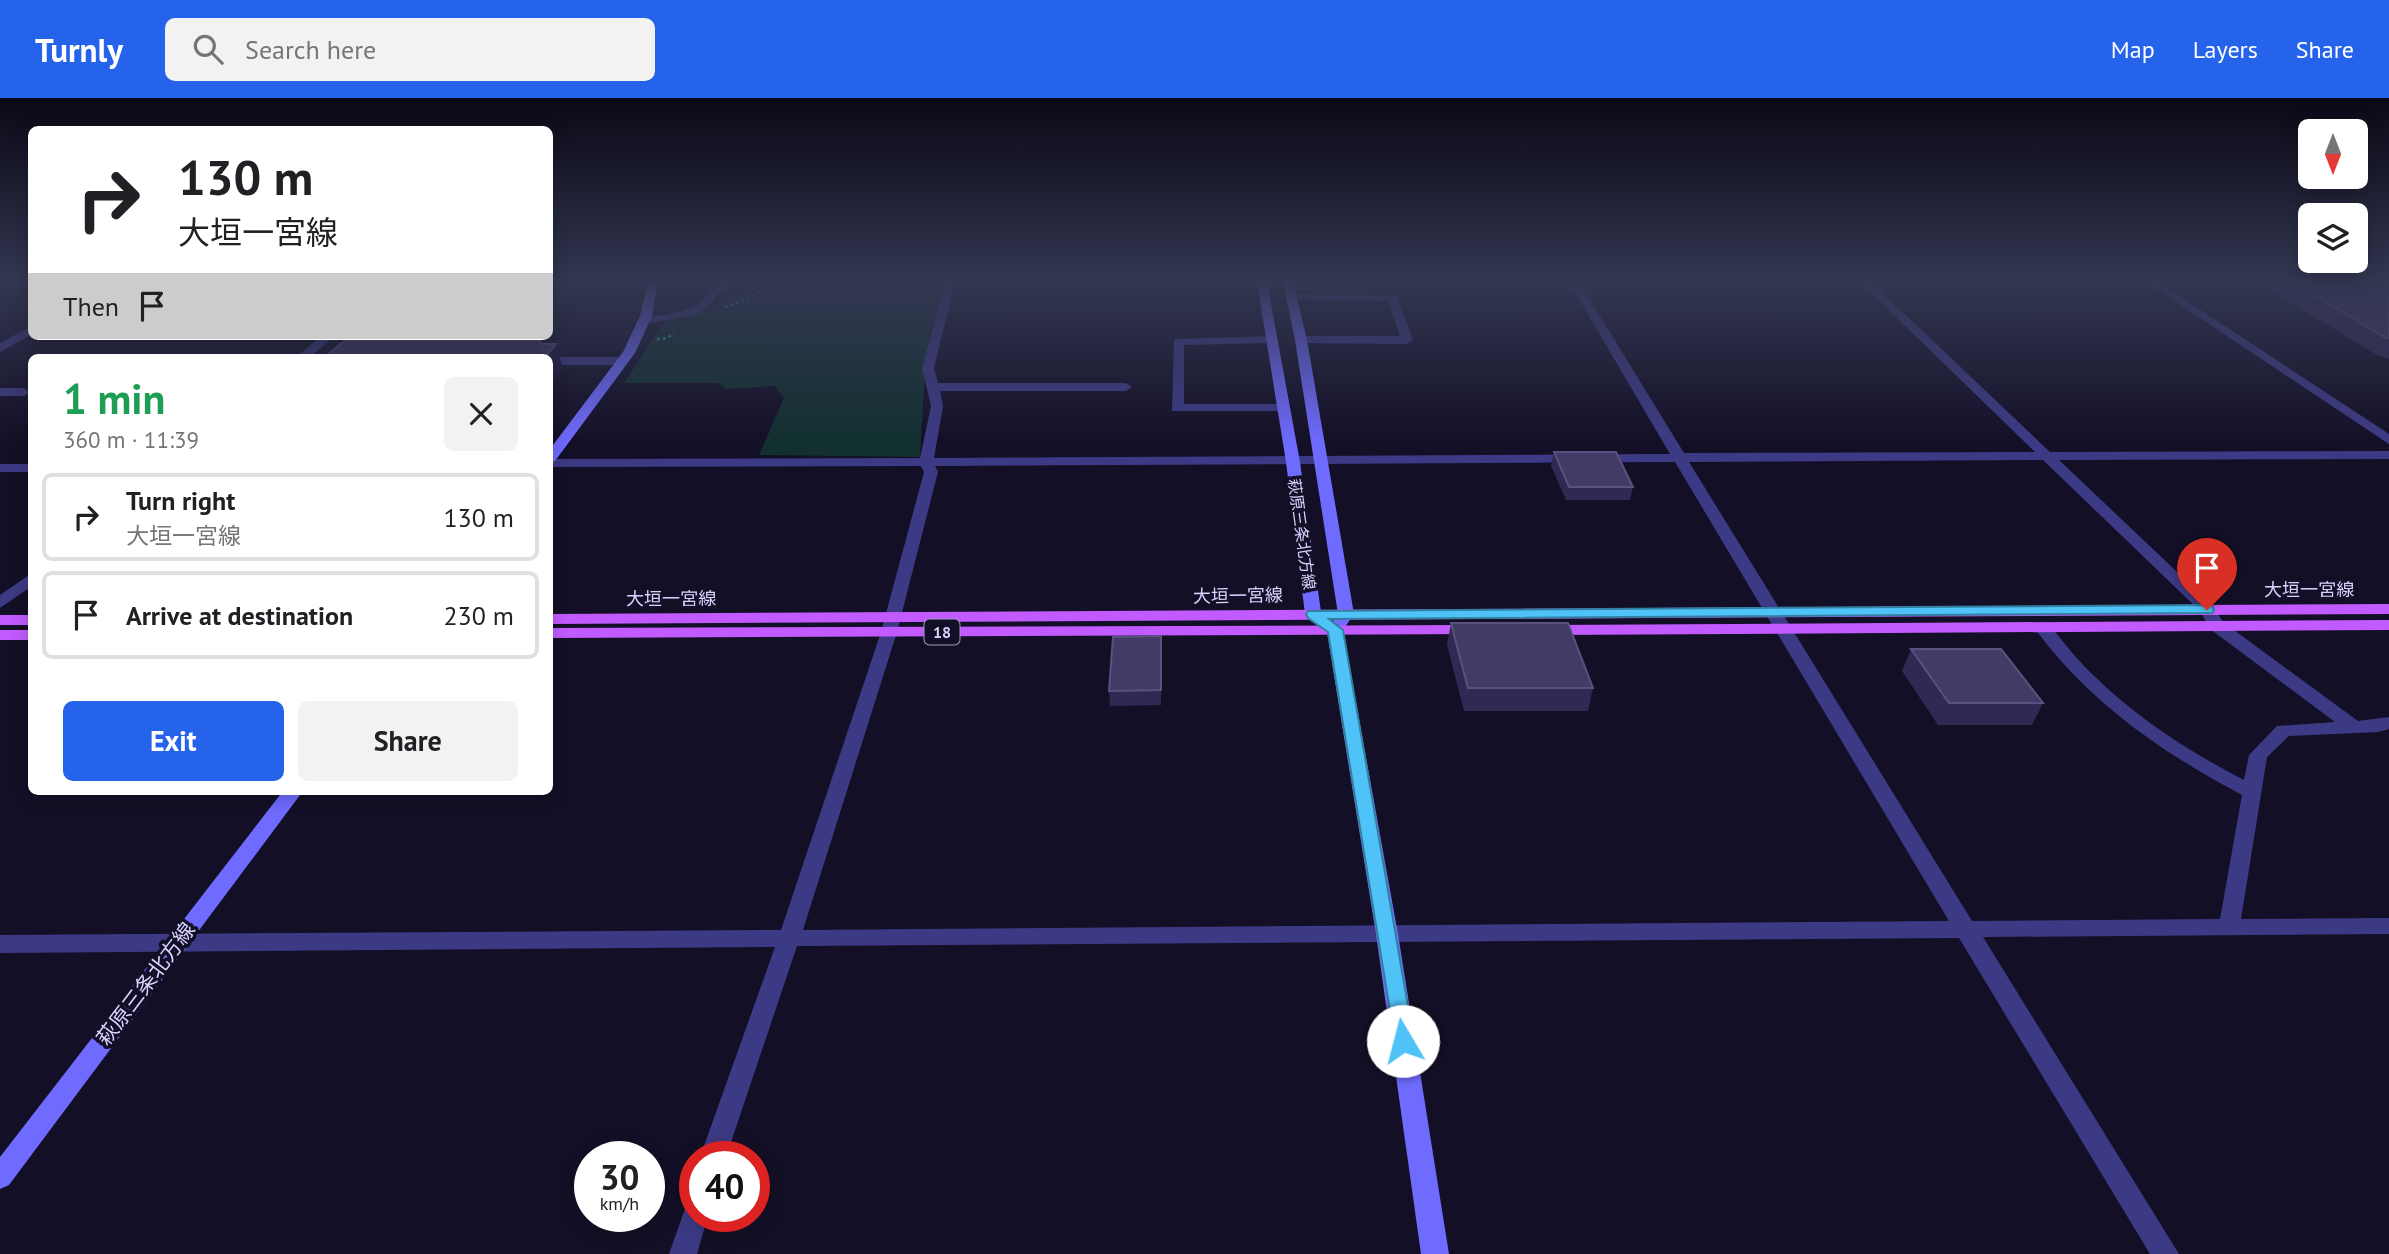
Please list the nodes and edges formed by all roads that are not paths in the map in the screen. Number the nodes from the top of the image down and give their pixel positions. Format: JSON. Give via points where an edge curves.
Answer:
{"nodes":[{"id":1,"x":20,"y":336,"type":"edge"},
{"id":2,"x":636,"y":336,"type":"edge"},
{"id":3,"x":936,"y":336,"type":"edge"},
{"id":4,"x":1269,"y":336,"type":"edge"},
{"id":5,"x":1300,"y":336,"type":"edge"},
{"id":6,"x":1406,"y":336,"type":"edge"},
{"id":7,"x":1606,"y":336,"type":"edge"},
{"id":8,"x":1921,"y":336,"type":"edge"},
{"id":9,"x":2232,"y":336,"type":"edge"},
{"id":10,"x":324,"y":340,"type":"edge"},
{"id":11,"x":1301,"y":340,"type":"junction"},
{"id":12,"x":1270,"y":341,"type":"junction"},
{"id":13,"x":1,"y":347,"type":"edge"},
{"id":14,"x":306,"y":354,"type":"edge"},
{"id":15,"x":553,"y":361,"type":"edge"},
{"id":16,"x":623,"y":361,"type":"junction"},
{"id":17,"x":934,"y":387,"type":"junction"},
{"id":18,"x":1126,"y":387,"type":"dead end"},
{"id":19,"x":0,"y":392,"type":"edge"},
{"id":20,"x":24,"y":392,"type":"dead end"},
{"id":21,"x":1284,"y":408,"type":"junction"},
{"id":22,"x":2389,"y":440,"type":"edge"},
{"id":23,"x":2046,"y":455,"type":"junction"},
{"id":24,"x":2389,"y":455,"type":"edge"},
{"id":25,"x":553,"y":457,"type":"edge"},
{"id":26,"x":1678,"y":458,"type":"junction"},
{"id":27,"x":553,"y":461,"type":"edge"},
{"id":28,"x":1293,"y":462,"type":"junction"},
{"id":29,"x":1320,"y":462,"type":"junction"},
{"id":30,"x":926,"y":463,"type":"junction"},
{"id":31,"x":0,"y":468,"type":"edge"},
{"id":32,"x":28,"y":468,"type":"edge"},
{"id":33,"x":28,"y":581,"type":"edge"},
{"id":34,"x":0,"y":603,"type":"edge"},
{"id":35,"x":2389,"y":609,"type":"edge"},
{"id":36,"x":1314,"y":614,"type":"junction"},
{"id":37,"x":2211,"y":617,"type":"junction"},
{"id":38,"x":553,"y":618,"type":"edge"},
{"id":39,"x":28,"y":620,"type":"edge"},
{"id":40,"x":0,"y":621,"type":"edge"},
{"id":41,"x":1778,"y":621,"type":"junction"},
{"id":42,"x":1341,"y":622,"type":"junction"},
{"id":43,"x":890,"y":624,"type":"junction"},
{"id":44,"x":2389,"y":625,"type":"edge"},
{"id":45,"x":2041,"y":626,"type":"junction"},
{"id":46,"x":553,"y":633,"type":"edge"},
{"id":47,"x":0,"y":635,"type":"edge"},
{"id":48,"x":28,"y":635,"type":"edge"},
{"id":49,"x":2354,"y":727,"type":"junction"},
{"id":50,"x":2385,"y":730,"type":"edge"},
{"id":51,"x":2250,"y":791,"type":"junction"},
{"id":52,"x":290,"y":795,"type":"edge"},
{"id":53,"x":2389,"y":926,"type":"edge"},
{"id":54,"x":2229,"y":927,"type":"junction"},
{"id":55,"x":1967,"y":928,"type":"junction"},
{"id":56,"x":1388,"y":934,"type":"junction"},
{"id":57,"x":789,"y":937,"type":"junction"},
{"id":58,"x":178,"y":942,"type":"junction"},
{"id":59,"x":0,"y":944,"type":"edge"},
{"id":60,"x":719,"y":1141,"type":"edge"},
{"id":61,"x":0,"y":1177,"type":"edge"},
{"id":62,"x":690,"y":1232,"type":"edge"},
{"id":63,"x":683,"y":1254,"type":"edge"},
{"id":64,"x":1435,"y":1254,"type":"edge"},
{"id":65,"x":2165,"y":1254,"type":"edge"}],
"edges":[{"from":1,"to":13,"type":"street"},
{"from":2,"to":16,"type":"main road"},
{"from":3,"to":17,"type":"street","via":[[928,368]]},
{"from":4,"to":12,"type":"main road","name":"萩原三条北方線"},
{"from":5,"to":11,"type":"main road","name":"萩原三条北方線"},
{"from":6,"to":11,"type":"street","via":[[1407,340]]},
{"from":7,"to":26,"type":"street"},
{"from":8,"to":23,"type":"street"},
{"from":9,"to":22,"type":"street"},
{"from":10,"to":14,"type":"street"},
{"from":11,"to":29,"type":"main road","name":"萩原三条北方線"},
{"from":12,"to":21,"type":"main road","name":"萩原三条北方線"},
{"from":12,"to":21,"type":"street","via":[[1178,342],[1177,408]]},
{"from":15,"to":16,"type":"street"},
{"from":16,"to":25,"type":"main road"},
{"from":17,"to":18,"type":"street"},
{"from":17,"to":30,"type":"street","via":[[937,406]]},
{"from":19,"to":20,"type":"street"},
{"from":21,"to":28,"type":"main road","name":"萩原三条北方線"},
{"from":23,"to":24,"type":"street"},
{"from":23,"to":26,"type":"street"},
{"from":23,"to":37,"type":"street"},
{"from":26,"to":29,"type":"street"},
{"from":26,"to":41,"type":"street"},
{"from":27,"to":30,"type":"street"},
{"from":28,"to":29,"type":"street"},
{"from":28,"to":30,"type":"street"},
{"from":28,"to":36,"type":"main road","name":"萩原三条北方線"},
{"from":29,"to":42,"type":"main road","name":"萩原三条北方線"},
{"from":30,"to":43,"type":"street","via":[[931,472]]},
{"from":31,"to":32,"type":"street"},
{"from":33,"to":34,"type":"street"},
{"from":35,"to":37,"type":"main road","name":"大垣一宮線","number":"18"},
{"from":36,"to":42,"type":"main road","name":"大垣一宮線","number":"18"},
{"from":36,"to":43,"type":"main road","name":"大垣一宮線","number":"18"},
{"from":37,"to":41,"type":"main road","name":"大垣一宮線","number":"18"},
{"from":37,"to":44,"type":"main road","name":"大垣一宮線","number":"18"},
{"from":37,"to":45,"type":"main road","name":"大垣一宮線","number":"18"},
{"from":37,"to":49,"type":"street"},
{"from":38,"to":43,"type":"main road","name":"大垣一宮線","number":"18"},
{"from":39,"to":40,"type":"main road"},
{"from":41,"to":42,"type":"main road","name":"大垣一宮線","number":"18"},
{"from":41,"to":45,"type":"main road","name":"大垣一宮線","number":"18"},
{"from":41,"to":55,"type":"street"},
{"from":42,"to":43,"type":"main road","name":"大垣一宮線","number":"18"},
{"from":42,"to":56,"type":"main road","name":"萩原三条北方線"},
{"from":43,"to":46,"type":"main road","name":"大垣一宮線","number":"18"},
{"from":43,"to":57,"type":"street"},
{"from":45,"to":51,"type":"street","via":[[2084,675],[2143,727],[2199,765]]},
{"from":47,"to":48,"type":"main road"},
{"from":49,"to":50,"type":"street"},
{"from":49,"to":51,"type":"street","via":[[2284,730],[2258,755]]},
{"from":51,"to":54,"type":"street"},
{"from":52,"to":58,"type":"main road","name":"萩原三条北方線"},
{"from":53,"to":54,"type":"street"},
{"from":54,"to":55,"type":"street"},
{"from":55,"to":56,"type":"street"},
{"from":55,"to":65,"type":"street"},
{"from":56,"to":57,"type":"street"},
{"from":56,"to":64,"type":"main road","name":"萩原三条北方線"},
{"from":57,"to":58,"type":"street"},
{"from":57,"to":60,"type":"street"},
{"from":58,"to":59,"type":"street"},
{"from":58,"to":61,"type":"main road","name":"萩原三条北方線"},
{"from":62,"to":63,"type":"street"}]}
